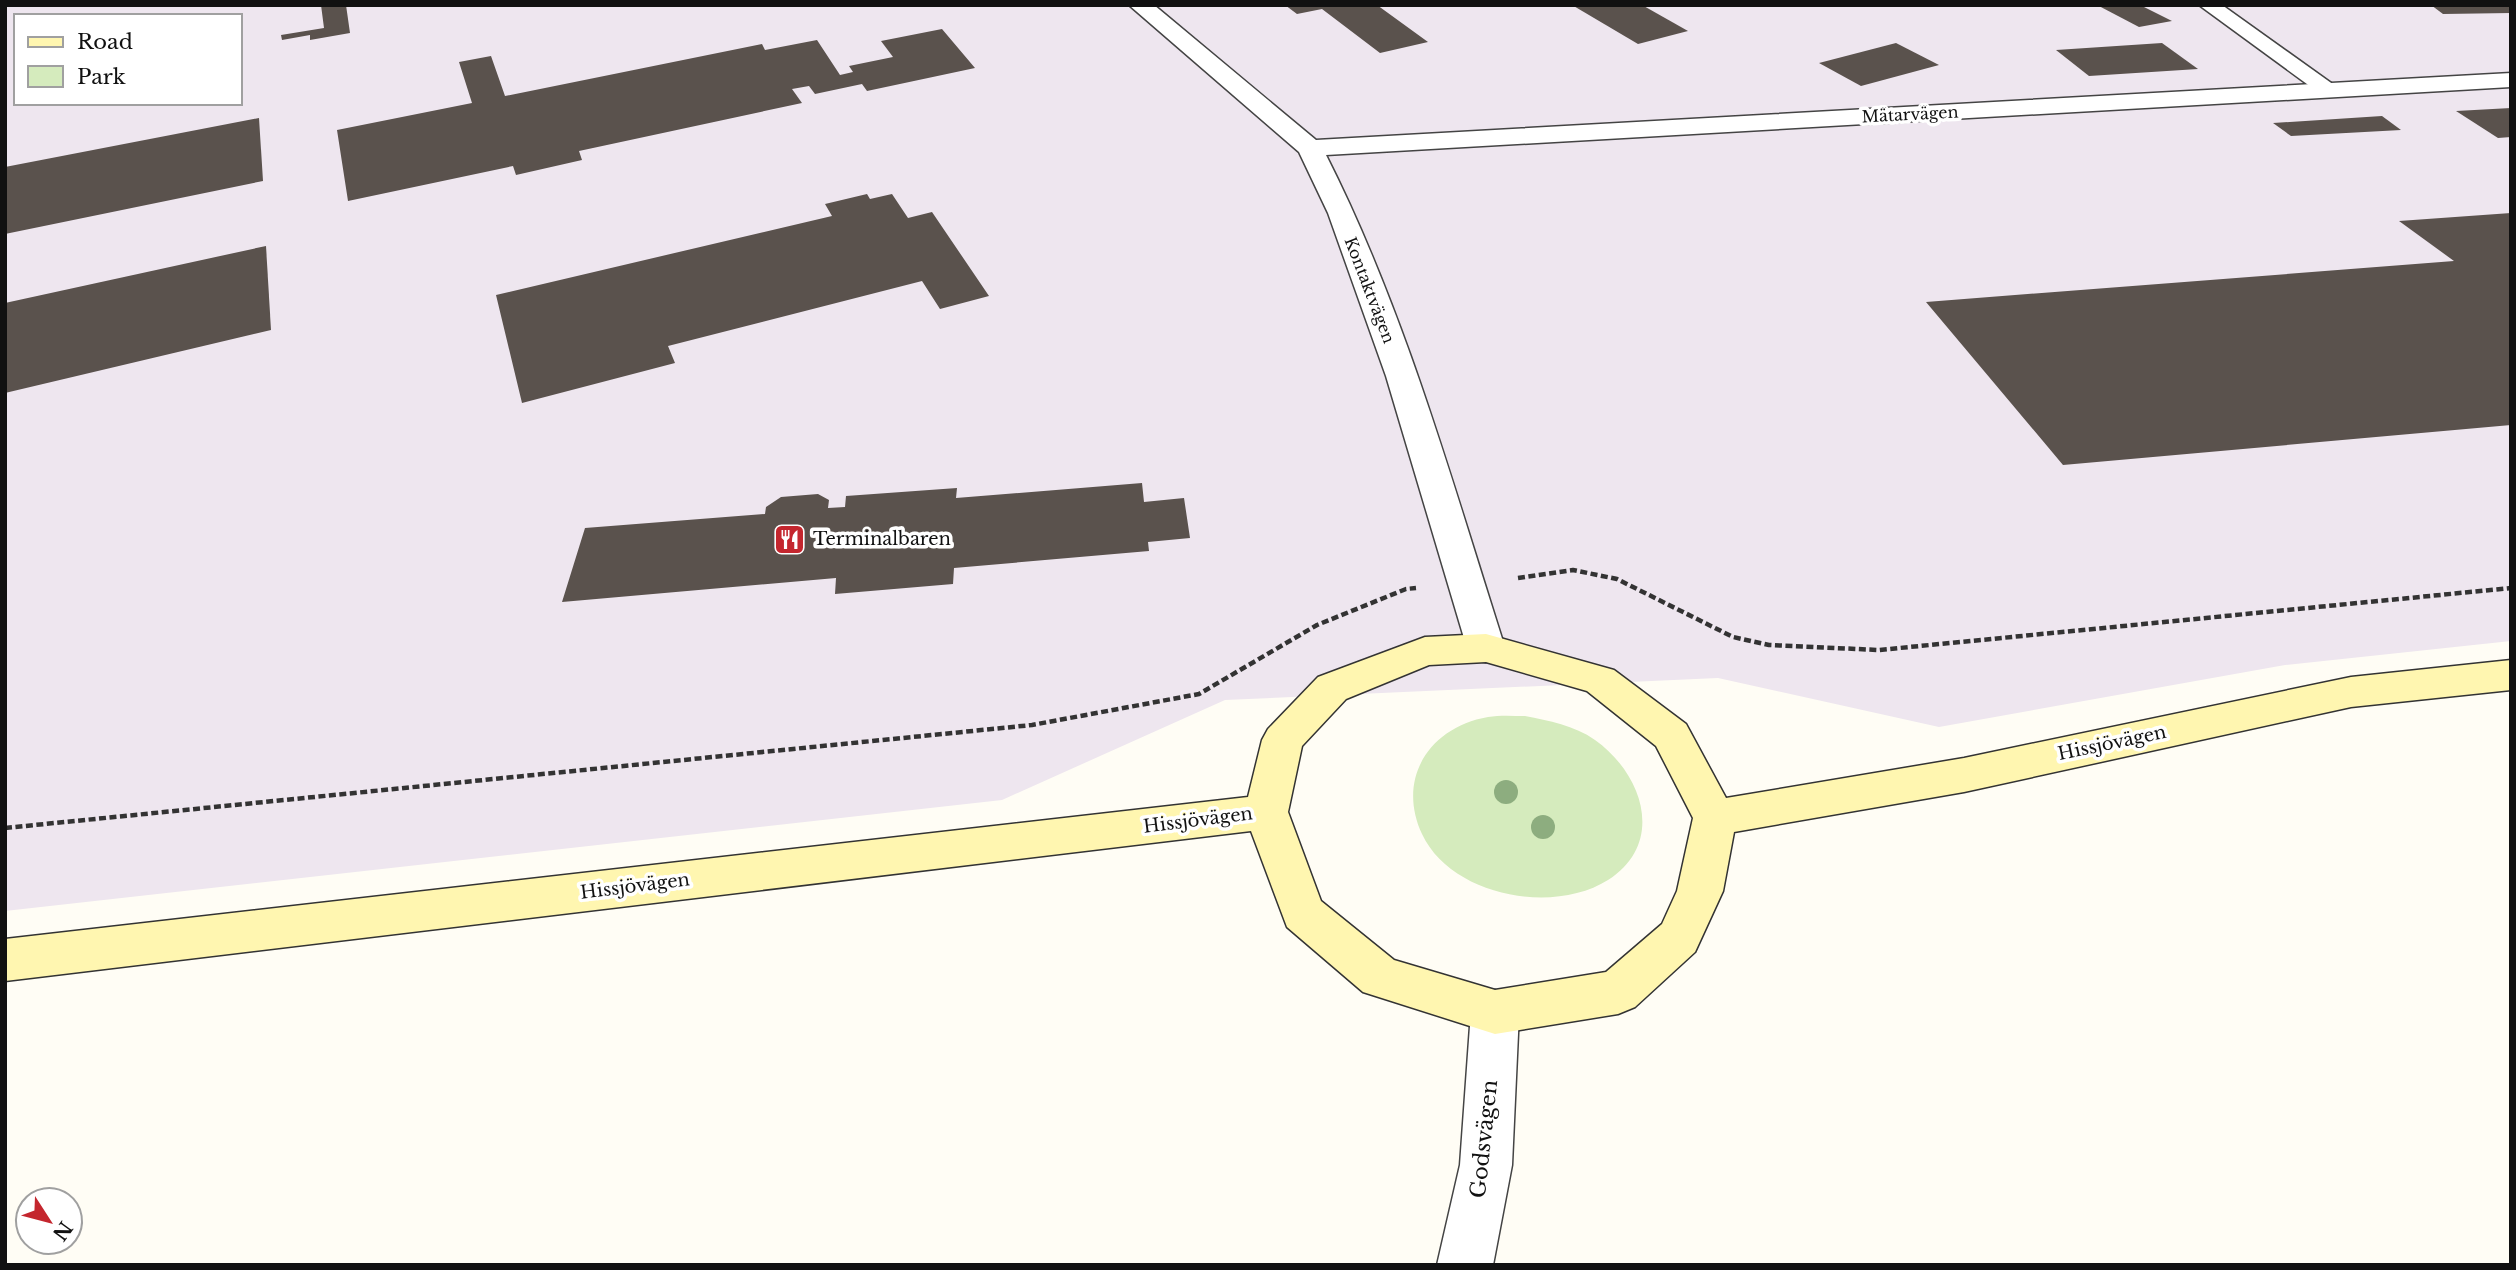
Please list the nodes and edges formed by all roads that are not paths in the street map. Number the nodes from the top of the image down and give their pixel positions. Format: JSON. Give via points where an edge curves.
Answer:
{"nodes":[{"id":1,"x":1140,"y":5,"type":"edge"},
{"id":2,"x":2209,"y":5,"type":"edge"},
{"id":3,"x":2511,"y":80,"type":"edge"},
{"id":4,"x":2330,"y":90,"type":"junction"},
{"id":5,"x":1310,"y":148,"type":"junction"},
{"id":6,"x":1486,"y":648,"type":"junction"},
{"id":7,"x":2511,"y":675,"type":"edge"},
{"id":8,"x":1266,"y":812,"type":"junction"},
{"id":9,"x":1715,"y":818,"type":"junction"},
{"id":10,"x":5,"y":960,"type":"edge"},
{"id":11,"x":1495,"y":1012,"type":"junction"},
{"id":12,"x":1465,"y":1265,"type":"edge"}],
"edges":[{"from":1,"to":5,"type":"street","name":"Kontaktvägen"},
{"from":2,"to":4,"type":"lane"},
{"from":3,"to":4,"type":"street","name":"Mätarvägen"},
{"from":4,"to":5,"type":"street","name":"Mätarvägen"},
{"from":5,"to":6,"type":"street","name":"Kontaktvägen","via":[[1342,214],[1402,376]]},
{"from":6,"to":8,"type":"main road","via":[[1425,651],[1332,688],[1283,740]]},
{"from":6,"to":9,"type":"main road","via":[[1600,680],[1671,735]]},
{"from":7,"to":9,"type":"main road","name":"Hissjövägen","via":[[2351,692],[1964,775]]},
{"from":8,"to":10,"type":"main road","name":"Hissjövägen"},
{"from":8,"to":11,"type":"main road","via":[[1303,913],[1380,977]]},
{"from":9,"to":11,"type":"main road","via":[[1700,891],[1679,938],[1618,992]]},
{"from":11,"to":12,"type":"street","name":"Godsvägen","via":[[1486,1165]]}]}
